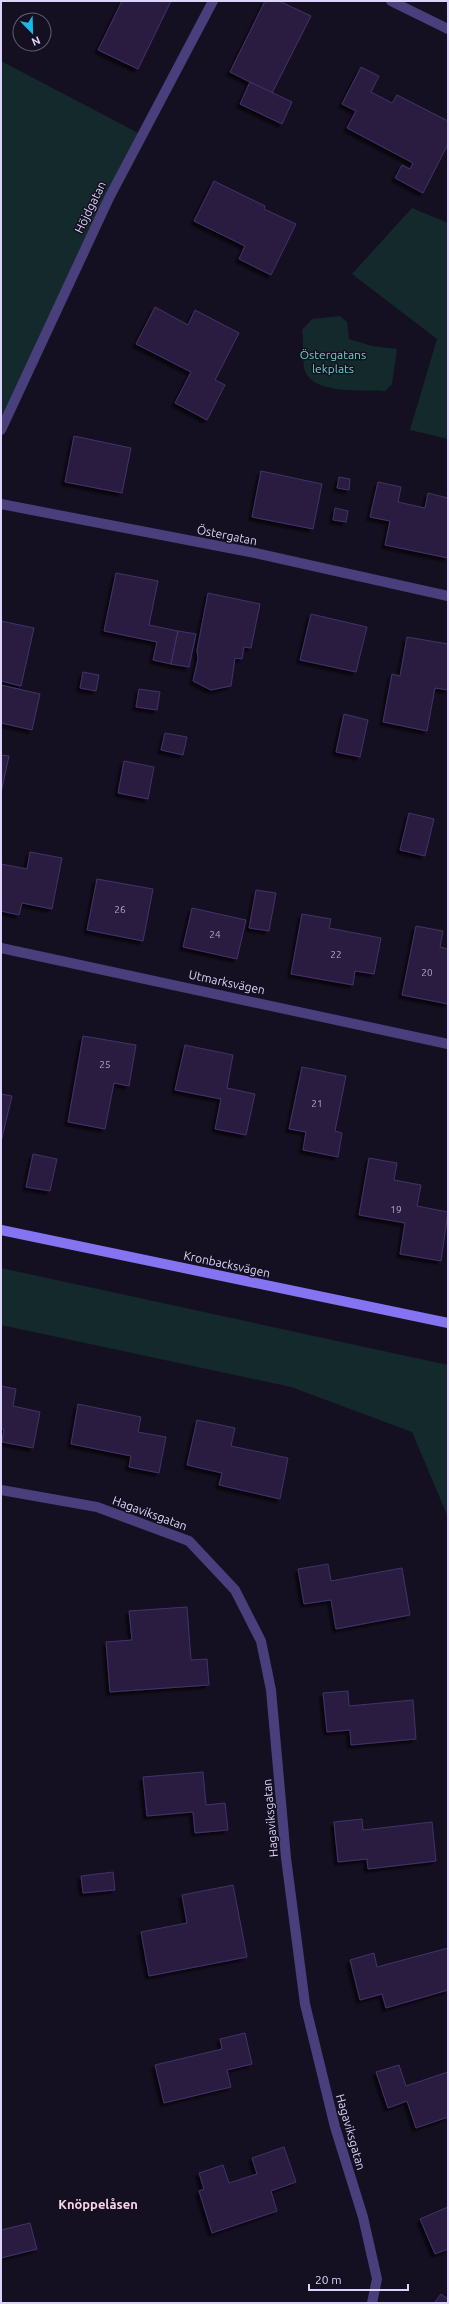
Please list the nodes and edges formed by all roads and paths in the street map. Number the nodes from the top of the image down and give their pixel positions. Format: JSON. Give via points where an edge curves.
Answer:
{"nodes":[{"id":1,"x":213,"y":1,"type":"edge"},
{"id":2,"x":391,"y":1,"type":"edge"},
{"id":3,"x":448,"y":29,"type":"edge"},
{"id":4,"x":1,"y":430,"type":"edge"},
{"id":5,"x":1,"y":504,"type":"edge"},
{"id":6,"x":448,"y":596,"type":"edge"},
{"id":7,"x":1,"y":948,"type":"edge"},
{"id":8,"x":448,"y":1044,"type":"edge"},
{"id":9,"x":1,"y":1230,"type":"edge"},
{"id":10,"x":448,"y":1323,"type":"edge"},
{"id":11,"x":1,"y":1490,"type":"edge"},
{"id":12,"x":372,"y":2303,"type":"edge"}],
"edges":[{"from":1,"to":4,"type":"street","name":"Höjdgatan","via":[[109,198]]},
{"from":2,"to":3,"type":"street"},
{"from":5,"to":6,"type":"street","name":"Östergatan","via":[[255,553]]},
{"from":7,"to":8,"type":"street","name":"Utmarksvägen"},
{"from":9,"to":10,"type":"street","name":"Kronbacksvägen"},
{"from":11,"to":12,"type":"street","name":"Hagaviksgatan","via":[[97,1507],[189,1541],[235,1590],[261,1641],[271,1690],[286,1858],[305,2004],[335,2127],[363,2217],[377,2279]]}]}
